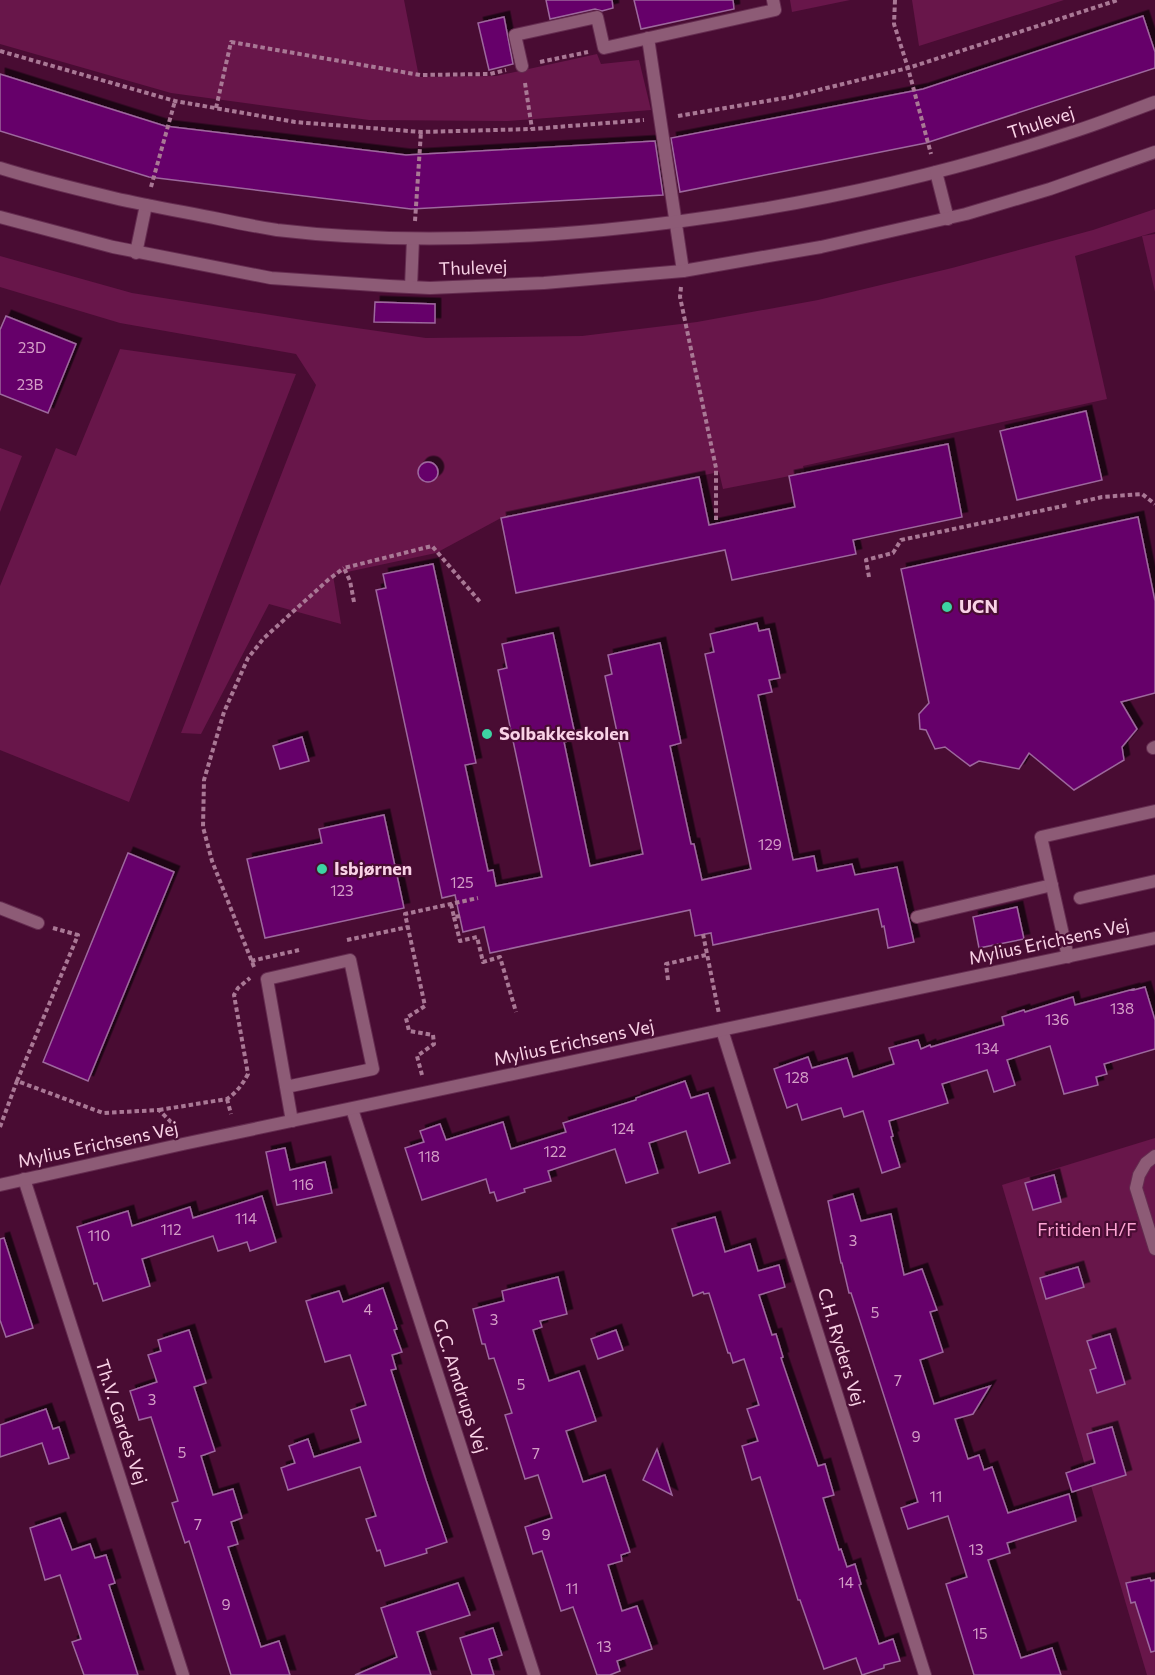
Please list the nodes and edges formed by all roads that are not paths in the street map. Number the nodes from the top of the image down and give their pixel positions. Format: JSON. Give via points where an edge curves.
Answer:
{"nodes":[{"id":1,"x":773,"y":0,"type":"edge"},
{"id":2,"x":648,"y":38,"type":"junction"},
{"id":3,"x":522,"y":66,"type":"road end"},
{"id":4,"x":1155,"y":102,"type":"edge"},
{"id":5,"x":1155,"y":152,"type":"edge"},
{"id":6,"x":0,"y":168,"type":"edge"},
{"id":7,"x":936,"y":172,"type":"junction"},
{"id":8,"x":146,"y":205,"type":"junction"},
{"id":9,"x":0,"y":217,"type":"edge"},
{"id":10,"x":948,"y":219,"type":"junction"},
{"id":11,"x":676,"y":222,"type":"junction"},
{"id":12,"x":413,"y":239,"type":"junction"},
{"id":13,"x":136,"y":253,"type":"junction"},
{"id":14,"x":683,"y":271,"type":"junction"},
{"id":15,"x":411,"y":287,"type":"junction"},
{"id":16,"x":1155,"y":811,"type":"edge"},
{"id":17,"x":1155,"y":881,"type":"edge"},
{"id":18,"x":1052,"y":885,"type":"junction"},
{"id":19,"x":1080,"y":897,"type":"dead end"},
{"id":20,"x":0,"y":908,"type":"edge"},
{"id":21,"x":917,"y":917,"type":"dead end"},
{"id":22,"x":38,"y":923,"type":"road end"},
{"id":23,"x":1155,"y":938,"type":"edge"},
{"id":24,"x":1068,"y":957,"type":"junction"},
{"id":25,"x":722,"y":1030,"type":"junction"},
{"id":26,"x":286,"y":1087,"type":"junction"},
{"id":27,"x":352,"y":1109,"type":"junction"},
{"id":28,"x":292,"y":1121,"type":"junction"},
{"id":29,"x":1155,"y":1156,"type":"edge"},
{"id":30,"x":24,"y":1179,"type":"junction"},
{"id":31,"x":0,"y":1185,"type":"edge"},
{"id":32,"x":1155,"y":1249,"type":"edge"},
{"id":33,"x":183,"y":1675,"type":"edge"},
{"id":34,"x":534,"y":1675,"type":"edge"},
{"id":35,"x":925,"y":1675,"type":"edge"}],
"edges":[{"from":1,"to":2,"type":"street","via":[[775,10]]},
{"from":2,"to":3,"type":"street","via":[[604,48],[597,17],[550,27],[515,35]]},
{"from":2,"to":11,"type":"street"},
{"from":4,"to":7,"type":"street","name":"Thulevej","via":[[1067,134]]},
{"from":5,"to":10,"type":"street","name":"Thulevej"},
{"from":6,"to":8,"type":"street","name":"Thulevej"},
{"from":7,"to":10,"type":"street"},
{"from":7,"to":11,"type":"street","name":"Thulevej","via":[[809,201]]},
{"from":8,"to":12,"type":"street","name":"Thulevej","via":[[276,230]]},
{"from":8,"to":13,"type":"street"},
{"from":9,"to":13,"type":"street","name":"Thulevej"},
{"from":10,"to":14,"type":"street","name":"Thulevej","via":[[821,247]]},
{"from":11,"to":12,"type":"street","name":"Thulevej","via":[[544,236]]},
{"from":11,"to":14,"type":"street"},
{"from":12,"to":15,"type":"street"},
{"from":13,"to":15,"type":"street","name":"Thulevej","via":[[271,278]]},
{"from":14,"to":15,"type":"street","name":"Thulevej","via":[[544,283]]},
{"from":16,"to":18,"type":"street","via":[[1041,837]]},
{"from":17,"to":19,"type":"street"},
{"from":18,"to":21,"type":"street"},
{"from":18,"to":24,"type":"street"},
{"from":20,"to":22,"type":"street"},
{"from":23,"to":24,"type":"street","name":"Mylius Erichsens Vej"},
{"from":24,"to":25,"type":"street","name":"Mylius Erichsens Vej"},
{"from":25,"to":27,"type":"street","name":"Mylius Erichsens Vej"},
{"from":25,"to":35,"type":"street","name":"C.H. Ryders Vej"},
{"from":26,"to":26,"type":"street","via":[[267,979],[350,960],[373,1069]]},
{"from":26,"to":28,"type":"street"},
{"from":27,"to":28,"type":"street","name":"Mylius Erichsens Vej"},
{"from":27,"to":34,"type":"street","name":"G.C. Amdrups Vej"},
{"from":28,"to":30,"type":"street","name":"Mylius Erichsens Vej"},
{"from":29,"to":32,"type":"street","via":[[1138,1175],[1136,1188]]},
{"from":30,"to":31,"type":"street","name":"Mylius Erichsens Vej"},
{"from":30,"to":33,"type":"street","name":"Th.V. Gardes Vej"}]}
